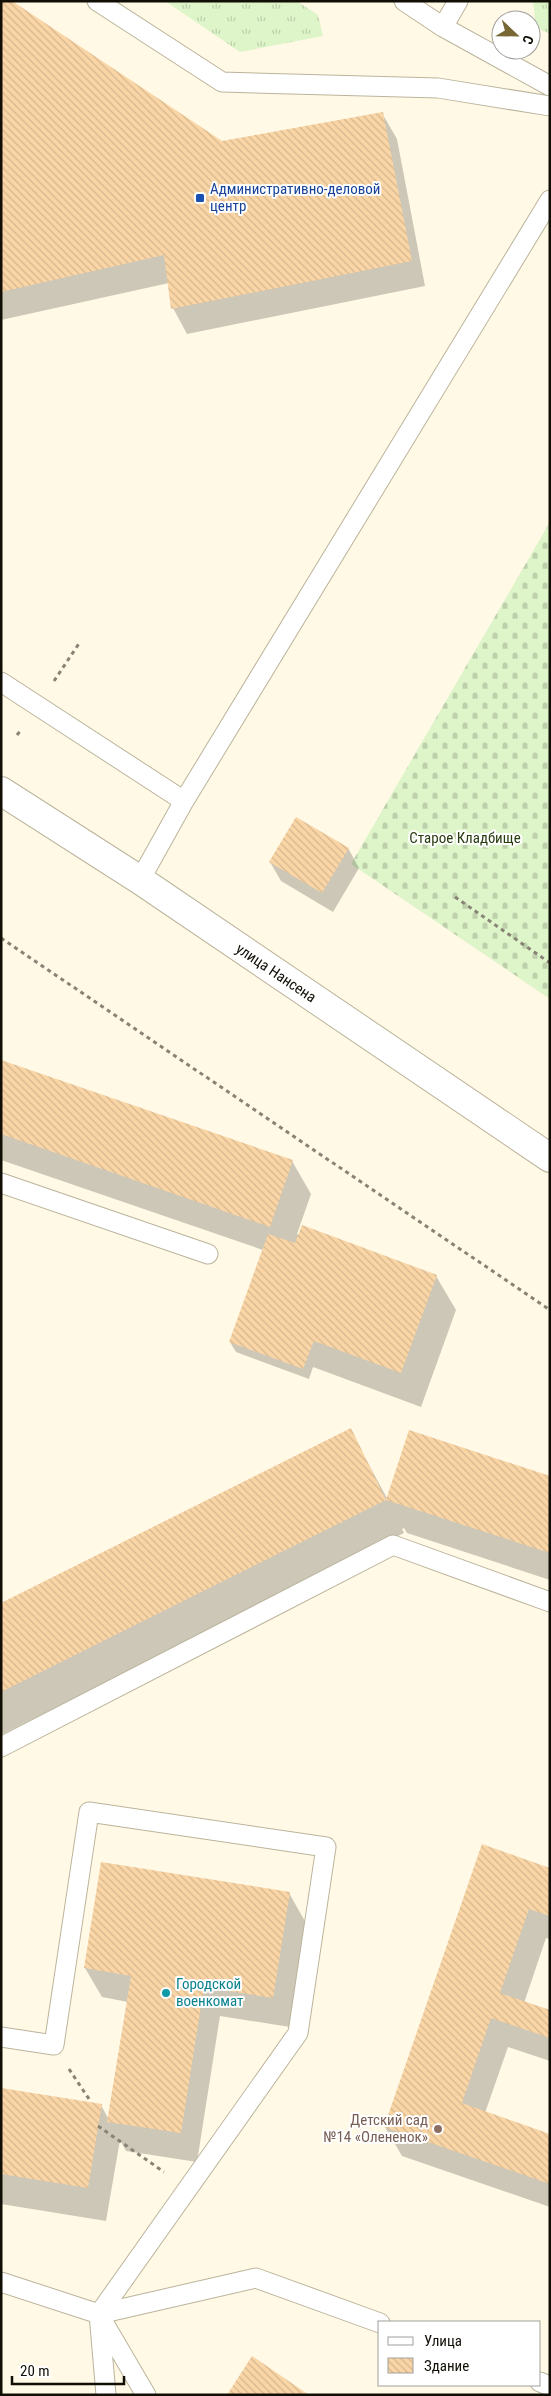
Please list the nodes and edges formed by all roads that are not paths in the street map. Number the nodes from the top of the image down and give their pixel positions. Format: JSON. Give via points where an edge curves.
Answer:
{"nodes":[{"id":1,"x":97,"y":1,"type":"edge"},
{"id":2,"x":404,"y":1,"type":"edge"},
{"id":3,"x":458,"y":1,"type":"edge"},
{"id":4,"x":442,"y":26,"type":"junction"},
{"id":5,"x":550,"y":86,"type":"edge"},
{"id":6,"x":550,"y":106,"type":"edge"},
{"id":7,"x":550,"y":200,"type":"edge"},
{"id":8,"x":1,"y":682,"type":"edge"},
{"id":9,"x":1,"y":791,"type":"edge"},
{"id":10,"x":184,"y":802,"type":"junction"},
{"id":11,"x":140,"y":880,"type":"junction"},
{"id":12,"x":550,"y":1158,"type":"edge"},
{"id":13,"x":1,"y":1183,"type":"edge"},
{"id":14,"x":208,"y":1254,"type":"dead end"},
{"id":15,"x":550,"y":1602,"type":"edge"},
{"id":16,"x":1,"y":1747,"type":"edge"},
{"id":17,"x":1,"y":2037,"type":"edge"},
{"id":18,"x":1,"y":2282,"type":"edge"},
{"id":19,"x":99,"y":2314,"type":"junction"},
{"id":20,"x":378,"y":2322,"type":"edge"},
{"id":21,"x":106,"y":2395,"type":"edge"},
{"id":22,"x":146,"y":2395,"type":"edge"}],
"edges":[{"from":1,"to":6,"type":"lane","via":[[222,82],[438,88]]},
{"from":2,"to":4,"type":"lane"},
{"from":3,"to":4,"type":"lane"},
{"from":4,"to":5,"type":"lane"},
{"from":7,"to":10,"type":"lane"},
{"from":8,"to":10,"type":"lane"},
{"from":9,"to":11,"type":"street","name":"улица Нансена"},
{"from":10,"to":11,"type":"lane"},
{"from":11,"to":12,"type":"street","name":"улица Нансена"},
{"from":13,"to":14,"type":"lane"},
{"from":15,"to":16,"type":"lane","via":[[393,1545]]},
{"from":17,"to":19,"type":"lane","via":[[54,2045],[89,1812],[326,1847],[298,2033]]},
{"from":18,"to":19,"type":"lane"},
{"from":19,"to":20,"type":"lane","via":[[256,2278]]},
{"from":19,"to":21,"type":"lane"},
{"from":19,"to":22,"type":"lane"}]}
